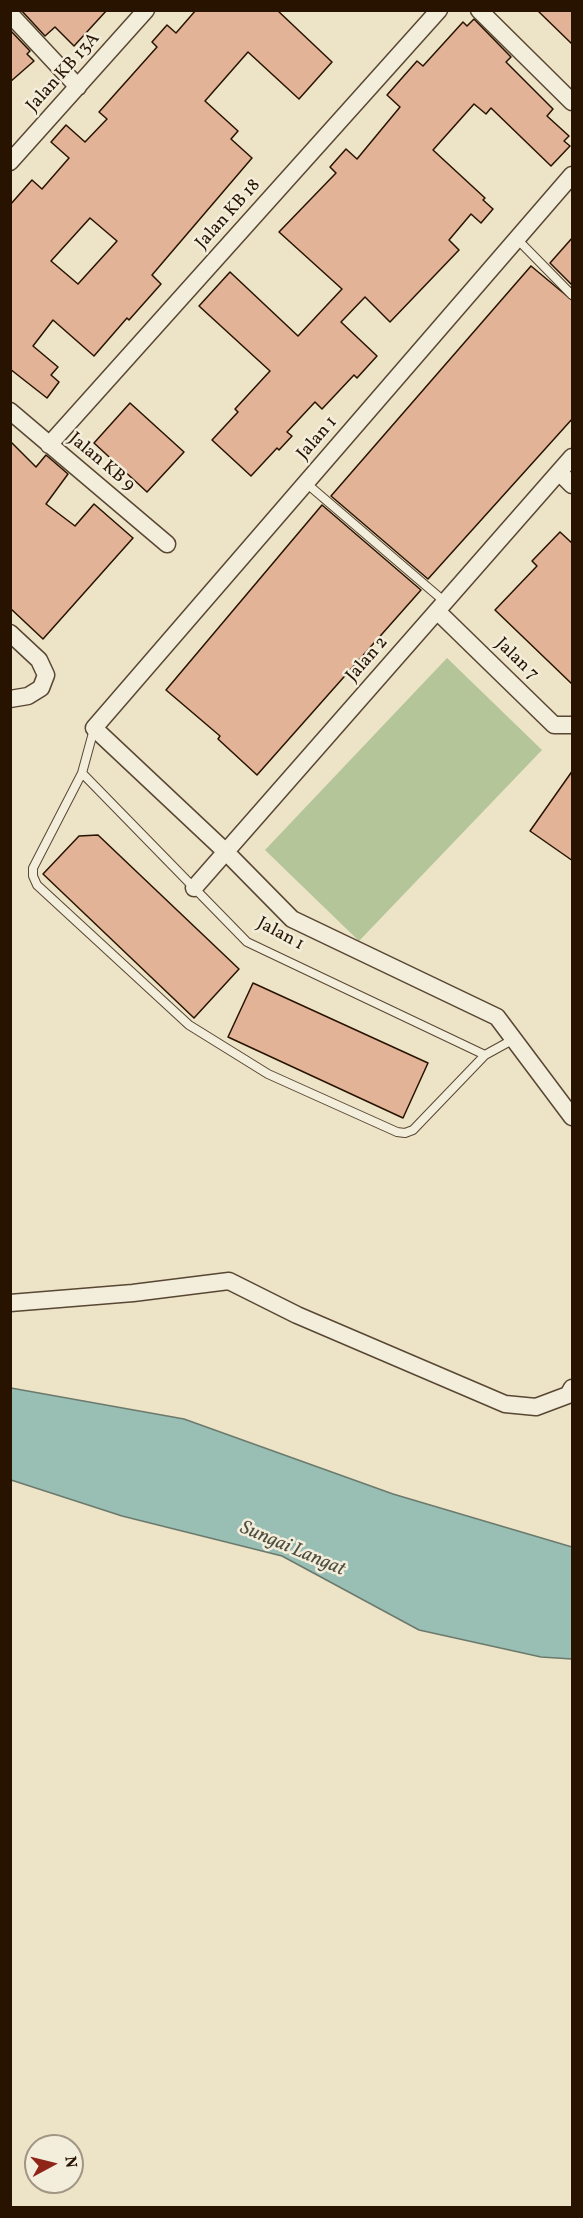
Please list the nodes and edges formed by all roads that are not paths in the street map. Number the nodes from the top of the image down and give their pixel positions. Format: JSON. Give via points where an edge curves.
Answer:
{"nodes":[{"id":1,"x":146,"y":10,"type":"edge"},
{"id":2,"x":439,"y":10,"type":"edge"},
{"id":3,"x":479,"y":10,"type":"edge"},
{"id":4,"x":10,"y":14,"type":"edge"},
{"id":5,"x":78,"y":87,"type":"junction"},
{"id":6,"x":573,"y":102,"type":"edge"},
{"id":7,"x":10,"y":162,"type":"edge"},
{"id":8,"x":573,"y":175,"type":"edge"},
{"id":9,"x":517,"y":240,"type":"junction"},
{"id":10,"x":573,"y":295,"type":"edge"},
{"id":11,"x":10,"y":411,"type":"edge"},
{"id":12,"x":49,"y":445,"type":"junction"},
{"id":13,"x":573,"y":457,"type":"edge"},
{"id":14,"x":559,"y":472,"type":"junction"},
{"id":15,"x":306,"y":483,"type":"junction"},
{"id":16,"x":573,"y":485,"type":"edge"},
{"id":17,"x":167,"y":544,"type":"dead end"},
{"id":18,"x":441,"y":607,"type":"junction"},
{"id":19,"x":10,"y":633,"type":"edge"},
{"id":20,"x":10,"y":699,"type":"edge"},
{"id":21,"x":573,"y":725,"type":"edge"},
{"id":22,"x":94,"y":728,"type":"junction"},
{"id":23,"x":82,"y":773,"type":"junction"},
{"id":24,"x":226,"y":852,"type":"junction"},
{"id":25,"x":194,"y":888,"type":"junction"},
{"id":26,"x":514,"y":1039,"type":"junction"},
{"id":27,"x":485,"y":1056,"type":"junction"},
{"id":28,"x":573,"y":1117,"type":"edge"},
{"id":29,"x":10,"y":1303,"type":"edge"},
{"id":30,"x":573,"y":1388,"type":"edge"}],
"edges":[{"from":1,"to":5,"type":"street","name":"Jalan KB 13A"},
{"from":2,"to":12,"type":"street","name":"Jalan KB 18"},
{"from":3,"to":6,"type":"street"},
{"from":4,"to":5,"type":"street"},
{"from":5,"to":7,"type":"street","name":"Jalan KB 13A"},
{"from":8,"to":9,"type":"street","name":"Jalan 1"},
{"from":9,"to":10,"type":"lane"},
{"from":9,"to":15,"type":"street","name":"Jalan 1"},
{"from":11,"to":12,"type":"street","name":"Jalan KB 9"},
{"from":12,"to":17,"type":"street","name":"Jalan KB 9"},
{"from":13,"to":14,"type":"street","name":"Jalan 2"},
{"from":14,"to":16,"type":"street"},
{"from":14,"to":18,"type":"street","name":"Jalan 2"},
{"from":15,"to":18,"type":"lane"},
{"from":15,"to":22,"type":"street","name":"Jalan 1"},
{"from":18,"to":21,"type":"street","name":"Jalan 7","via":[[554,725]]},
{"from":18,"to":24,"type":"street","name":"Jalan 2"},
{"from":19,"to":20,"type":"street","via":[[39,660],[46,675],[41,688],[28,696]]},
{"from":22,"to":23,"type":"lane","name":"Jalan 1"},
{"from":22,"to":24,"type":"street","name":"Jalan 1"},
{"from":23,"to":25,"type":"lane","name":"Jalan 1"},
{"from":23,"to":27,"type":"lane","via":[[33,868],[33,876],[37,885],[189,1025],[268,1074],[405,1133],[413,1130]]},
{"from":24,"to":25,"type":"street","name":"Jalan 2"},
{"from":24,"to":26,"type":"street","name":"Jalan 1","via":[[292,919],[497,1017]]},
{"from":25,"to":27,"type":"lane","name":"Jalan 1","via":[[247,942]]},
{"from":26,"to":27,"type":"lane"},
{"from":26,"to":28,"type":"street","name":"Jalan 1"},
{"from":29,"to":30,"type":"street","via":[[229,1281],[297,1315],[505,1404],[536,1407],[568,1395]]}]}
